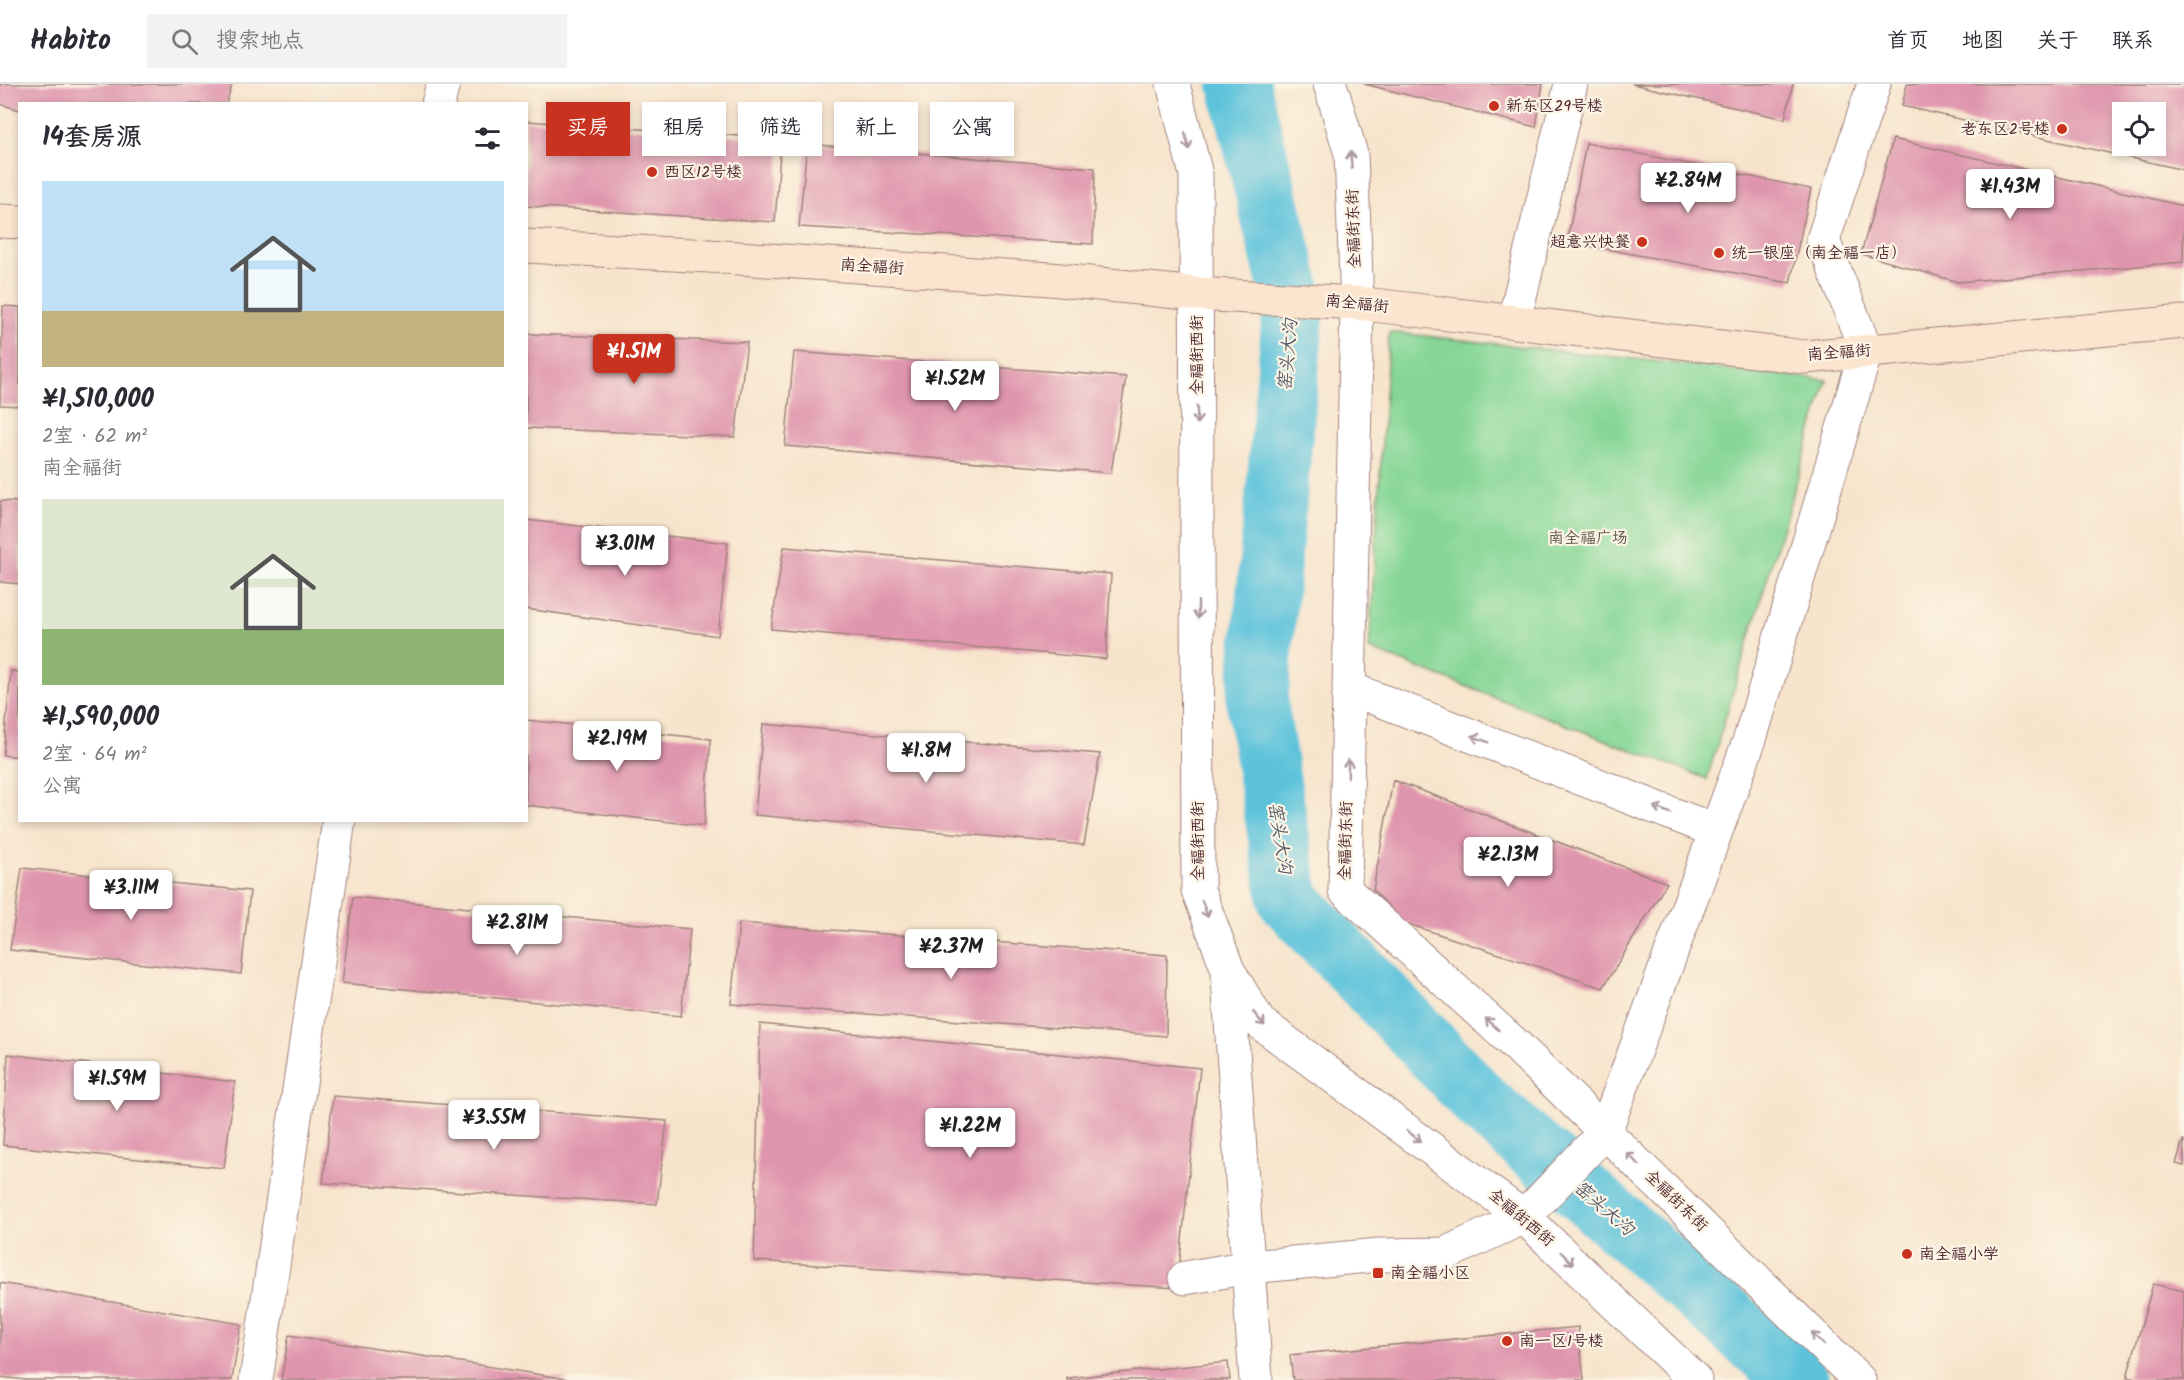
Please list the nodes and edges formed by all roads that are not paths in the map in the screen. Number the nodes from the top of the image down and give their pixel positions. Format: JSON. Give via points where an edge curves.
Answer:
{"nodes":[{"id":1,"x":443,"y":84,"type":"edge"},
{"id":2,"x":1173,"y":84,"type":"edge"},
{"id":3,"x":1330,"y":84,"type":"edge"},
{"id":4,"x":1571,"y":84,"type":"edge"},
{"id":5,"x":1874,"y":84,"type":"edge"},
{"id":6,"x":438,"y":102,"type":"edge"},
{"id":7,"x":0,"y":221,"type":"edge"},
{"id":8,"x":18,"y":222,"type":"edge"},
{"id":9,"x":528,"y":246,"type":"edge"},
{"id":10,"x":1197,"y":294,"type":"junction"},
{"id":11,"x":1357,"y":303,"type":"junction"},
{"id":12,"x":1514,"y":321,"type":"junction"},
{"id":13,"x":2184,"y":322,"type":"edge"},
{"id":14,"x":1866,"y":351,"type":"junction"},
{"id":15,"x":1349,"y":688,"type":"junction"},
{"id":16,"x":339,"y":822,"type":"edge"},
{"id":17,"x":1716,"y":831,"type":"junction"},
{"id":18,"x":1228,"y":970,"type":"junction"},
{"id":19,"x":1605,"y":1132,"type":"junction"},
{"id":20,"x":1524,"y":1217,"type":"junction"},
{"id":21,"x":1250,"y":1267,"type":"junction"},
{"id":22,"x":1185,"y":1278,"type":"dead end"},
{"id":23,"x":256,"y":1380,"type":"edge"},
{"id":24,"x":1256,"y":1380,"type":"edge"},
{"id":25,"x":1695,"y":1380,"type":"edge"},
{"id":26,"x":1859,"y":1380,"type":"edge"}],
"edges":[{"from":1,"to":6,"type":"street"},
{"from":2,"to":10,"type":"street","name":"全福街西街","one_way":true,"via":[[1196,175]]},
{"from":11,"to":3,"type":"street","name":"全福街东街","one_way":true,"via":[[1351,154]]},
{"from":4,"to":12,"type":"street"},
{"from":5,"to":14,"type":"street","via":[[1823,240]]},
{"from":7,"to":8,"type":"street"},
{"from":9,"to":10,"type":"street","name":"南全福街","via":[[1038,279]]},
{"from":10,"to":11,"type":"street","name":"南全福街"},
{"from":10,"to":18,"type":"street","name":"全福街西街","one_way":true,"via":[[1198,890]]},
{"from":11,"to":12,"type":"street","name":"南全福街"},
{"from":11,"to":15,"type":"street","name":"全福街东街"},
{"from":12,"to":14,"type":"street","name":"南全福街","via":[[1805,357]]},
{"from":13,"to":14,"type":"street","name":"南全福街"},
{"from":14,"to":17,"type":"street","via":[[1750,739]]},
{"from":17,"to":15,"type":"street","one_way":true},
{"from":19,"to":15,"type":"street","name":"全福街东街","one_way":true,"via":[[1345,890]]},
{"from":16,"to":23,"type":"street"},
{"from":17,"to":19,"type":"street"},
{"from":18,"to":20,"type":"street","name":"全福街西街","one_way":true,"via":[[1259,1022]]},
{"from":18,"to":21,"type":"street"},
{"from":19,"to":20,"type":"street"},
{"from":26,"to":19,"type":"street","name":"全福街东街","one_way":true},
{"from":20,"to":21,"type":"street","via":[[1445,1254],[1379,1255]]},
{"from":20,"to":25,"type":"street","name":"全福街西街","one_way":true},
{"from":21,"to":22,"type":"street"},
{"from":21,"to":24,"type":"street"}]}
